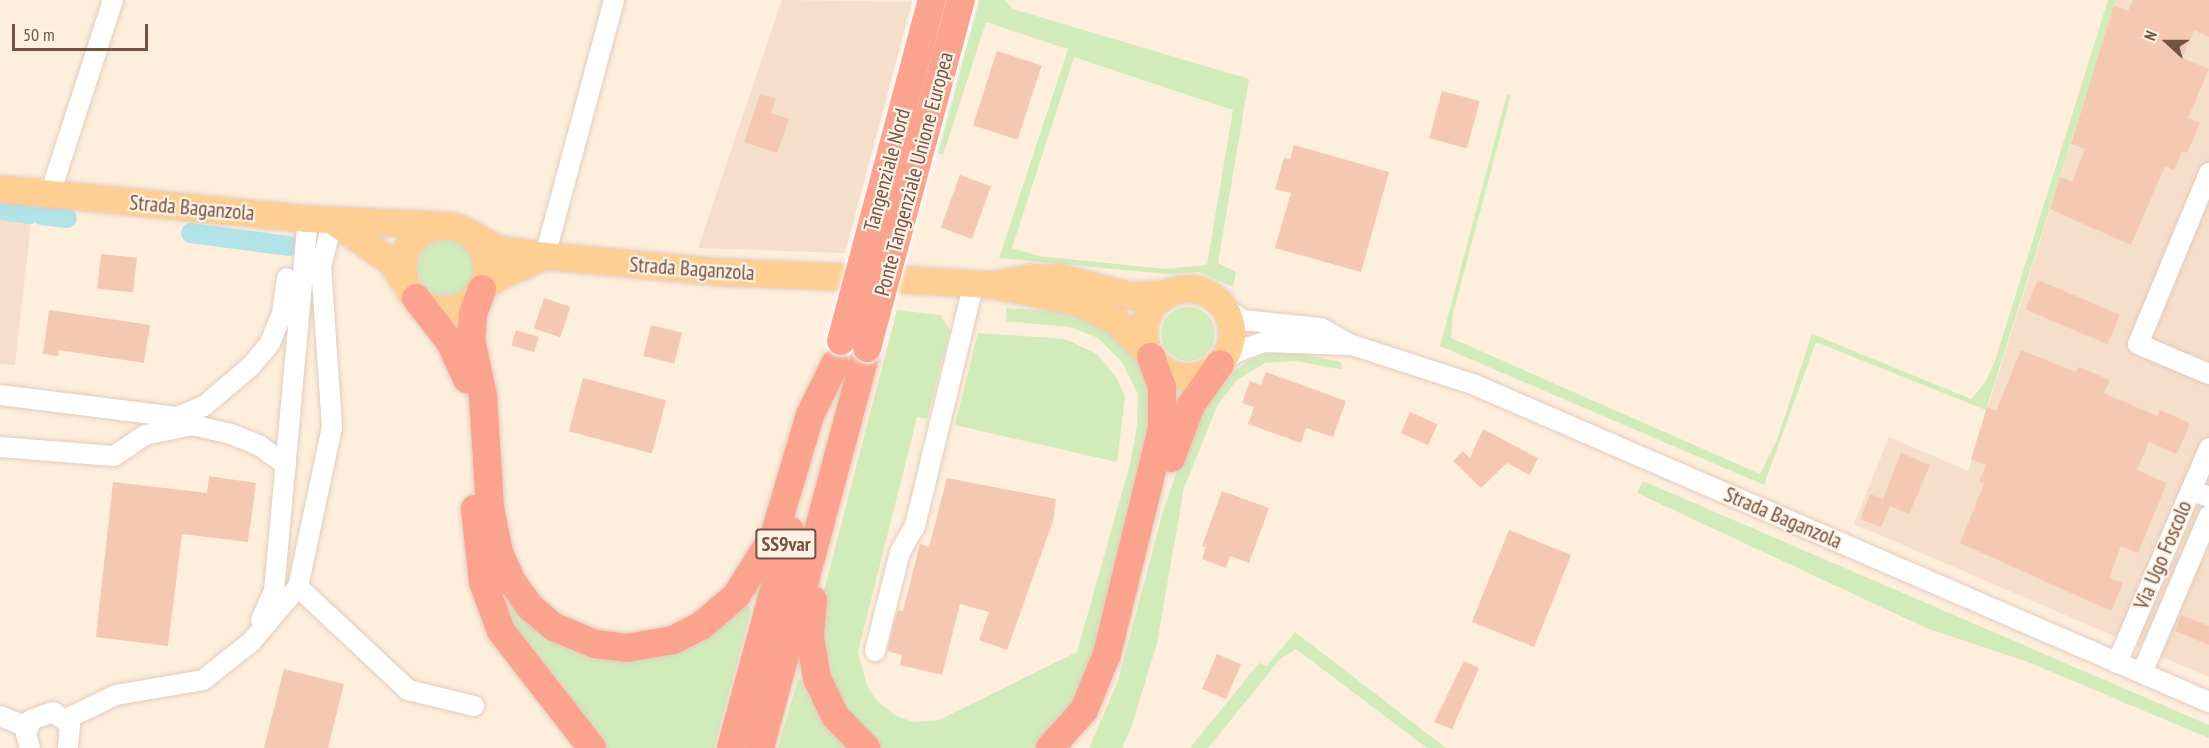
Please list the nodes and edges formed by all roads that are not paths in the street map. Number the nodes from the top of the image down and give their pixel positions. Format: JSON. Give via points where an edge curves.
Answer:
{"nodes":[{"id":1,"x":113,"y":0,"type":"edge"},
{"id":2,"x":614,"y":0,"type":"edge"},
{"id":3,"x":932,"y":0,"type":"edge"},
{"id":4,"x":961,"y":0,"type":"edge"},
{"id":5,"x":2209,"y":173,"type":"edge"},
{"id":6,"x":0,"y":189,"type":"edge"},
{"id":7,"x":50,"y":194,"type":"junction"},
{"id":8,"x":308,"y":219,"type":"junction"},
{"id":9,"x":333,"y":221,"type":"junction"},
{"id":10,"x":459,"y":230,"type":"junction"},
{"id":11,"x":545,"y":256,"type":"junction"},
{"id":12,"x":839,"y":277,"type":"dead end"},
{"id":13,"x":287,"y":278,"type":"dead end"},
{"id":14,"x":905,"y":280,"type":"dead end"},
{"id":15,"x":984,"y":284,"type":"junction"},
{"id":16,"x":482,"y":290,"type":"junction"},
{"id":17,"x":412,"y":292,"type":"junction"},
{"id":18,"x":1168,"y":294,"type":"junction"},
{"id":19,"x":1221,"y":304,"type":"junction"},
{"id":20,"x":1353,"y":345,"type":"junction"},
{"id":21,"x":848,"y":351,"type":"junction"},
{"id":22,"x":1151,"y":357,"type":"junction"},
{"id":23,"x":1220,"y":364,"type":"junction"},
{"id":24,"x":2209,"y":374,"type":"edge"},
{"id":25,"x":0,"y":395,"type":"edge"},
{"id":26,"x":853,"y":403,"type":"junction"},
{"id":27,"x":0,"y":447,"type":"edge"},
{"id":28,"x":2209,"y":448,"type":"edge"},
{"id":29,"x":286,"y":465,"type":"junction"},
{"id":30,"x":2200,"y":493,"type":"edge"},
{"id":31,"x":2209,"y":516,"type":"edge"},
{"id":32,"x":298,"y":587,"type":"junction"},
{"id":33,"x":251,"y":642,"type":"junction"},
{"id":34,"x":875,"y":651,"type":"dead end"},
{"id":35,"x":2117,"y":663,"type":"junction"},
{"id":36,"x":2142,"y":673,"type":"junction"},
{"id":37,"x":2209,"y":702,"type":"edge"},
{"id":38,"x":474,"y":706,"type":"dead end"},
{"id":39,"x":0,"y":716,"type":"edge"},
{"id":40,"x":66,"y":719,"type":"junction"},
{"id":41,"x":27,"y":727,"type":"junction"},
{"id":42,"x":30,"y":748,"type":"edge"},
{"id":43,"x":68,"y":748,"type":"edge"},
{"id":44,"x":592,"y":748,"type":"edge"},
{"id":45,"x":731,"y":748,"type":"edge"},
{"id":46,"x":760,"y":748,"type":"edge"},
{"id":47,"x":866,"y":748,"type":"edge"},
{"id":48,"x":1050,"y":748,"type":"edge"},
{"id":49,"x":1079,"y":748,"type":"edge"}],
"edges":[{"from":1,"to":7,"type":"street"},
{"from":2,"to":11,"type":"street"},
{"from":3,"to":21,"type":"highway","name":"Tangenziale Nord","number":"SS9var","bridge":true},
{"from":4,"to":21,"type":"highway","name":"Ponte Tangenziale Unione Europea","number":"SS9var","bridge":true},
{"from":5,"to":24,"type":"street","via":[[2138,344]]},
{"from":6,"to":7,"type":"main road","name":"Strada Baganzola"},
{"from":7,"to":8,"type":"main road","name":"Strada Baganzola"},
{"from":8,"to":9,"type":"main road","name":"Strada Baganzola"},
{"from":8,"to":29,"type":"street"},
{"from":9,"to":10,"type":"main road","name":"Strada Baganzola"},
{"from":9,"to":17,"type":"main road","via":[[390,261]]},
{"from":9,"to":32,"type":"street","via":[[321,266],[332,427]]},
{"from":10,"to":11,"type":"main road","name":"Strada Baganzola","via":[[497,249]]},
{"from":10,"to":16,"type":"main road","via":[[486,255],[488,269]]},
{"from":10,"to":17,"type":"main road","via":[[423,232],[409,247],[404,267]]},
{"from":11,"to":12,"type":"main road","name":"Strada Baganzola","via":[[716,272]]},
{"from":11,"to":16,"type":"main road","name":"Strada Baganzola","via":[[496,278]]},
{"from":13,"to":25,"type":"street","via":[[282,314],[270,343],[251,366],[195,410],[177,417]]},
{"from":14,"to":15,"type":"main road","name":"Strada Baganzola"},
{"from":15,"to":18,"type":"main road","name":"Strada Baganzola","via":[[1061,278],[1130,296]]},
{"from":15,"to":22,"type":"main road","name":"Strada Baganzola","via":[[1093,308],[1125,328]]},
{"from":15,"to":34,"type":"street","via":[[915,526],[900,552]]},
{"from":16,"to":17,"type":"main road","name":"Strada Baganzola","via":[[467,304],[453,309],[433,308]]},
{"from":16,"to":21,"type":"highway","via":[[473,314],[471,340],[483,396],[490,508],[499,553],[520,595],[540,616],[566,634],[595,644],[627,648],[673,640],[700,626],[736,596],[774,536],[810,415]]},
{"from":17,"to":44,"type":"highway","via":[[450,342],[470,391],[477,546],[494,615],[521,660]]},
{"from":18,"to":19,"type":"main road","name":"Strada Baganzola","via":[[1196,290]]},
{"from":18,"to":22,"type":"main road","via":[[1152,308],[1146,321],[1145,343]]},
{"from":19,"to":20,"type":"street","name":"Strada Baganzola","via":[[1242,320],[1312,326]]},
{"from":19,"to":23,"type":"main road","via":[[1232,330],[1228,352]]},
{"from":20,"to":23,"type":"street","name":"Strada Baganzola","via":[[1264,342],[1236,352]]},
{"from":20,"to":35,"type":"street","name":"Strada Baganzola","via":[[1423,365],[1484,389]]},
{"from":21,"to":26,"type":"highway","number":"SS9var"},
{"from":21,"to":45,"type":"highway","number":"SS9var"},
{"from":22,"to":23,"type":"main road","name":"Strada Baganzola","via":[[1166,372],[1187,377],[1202,375]]},
{"from":22,"to":48,"type":"highway","via":[[1163,398],[1162,429],[1107,654],[1084,710]]},
{"from":23,"to":49,"type":"highway","via":[[1195,398],[1180,429],[1115,670],[1096,720]]},
{"from":26,"to":46,"type":"highway","number":"SS9var"},
{"from":26,"to":47,"type":"highway","via":[[852,450],[815,591],[810,638],[817,678],[829,705],[841,724]]},
{"from":27,"to":29,"type":"street","via":[[114,456],[145,435],[192,425],[260,446]]},
{"from":28,"to":30,"type":"street","name":"Via Ugo Foscolo"},
{"from":29,"to":33,"type":"street","via":[[274,591]]},
{"from":30,"to":35,"type":"street","name":"Via Ugo Foscolo"},
{"from":31,"to":36,"type":"street","name":"Via Ugo Foscolo"},
{"from":32,"to":33,"type":"street"},
{"from":32,"to":38,"type":"street","via":[[408,690]]},
{"from":33,"to":40,"type":"street","via":[[203,680],[116,695]]},
{"from":35,"to":36,"type":"street","name":"Strada Baganzola"},
{"from":36,"to":37,"type":"street","name":"Strada Baganzola"},
{"from":39,"to":41,"type":"street"},
{"from":40,"to":41,"type":"street","via":[[45,712]]},
{"from":40,"to":43,"type":"street","via":[[72,732]]},
{"from":41,"to":42,"type":"street"}]}
